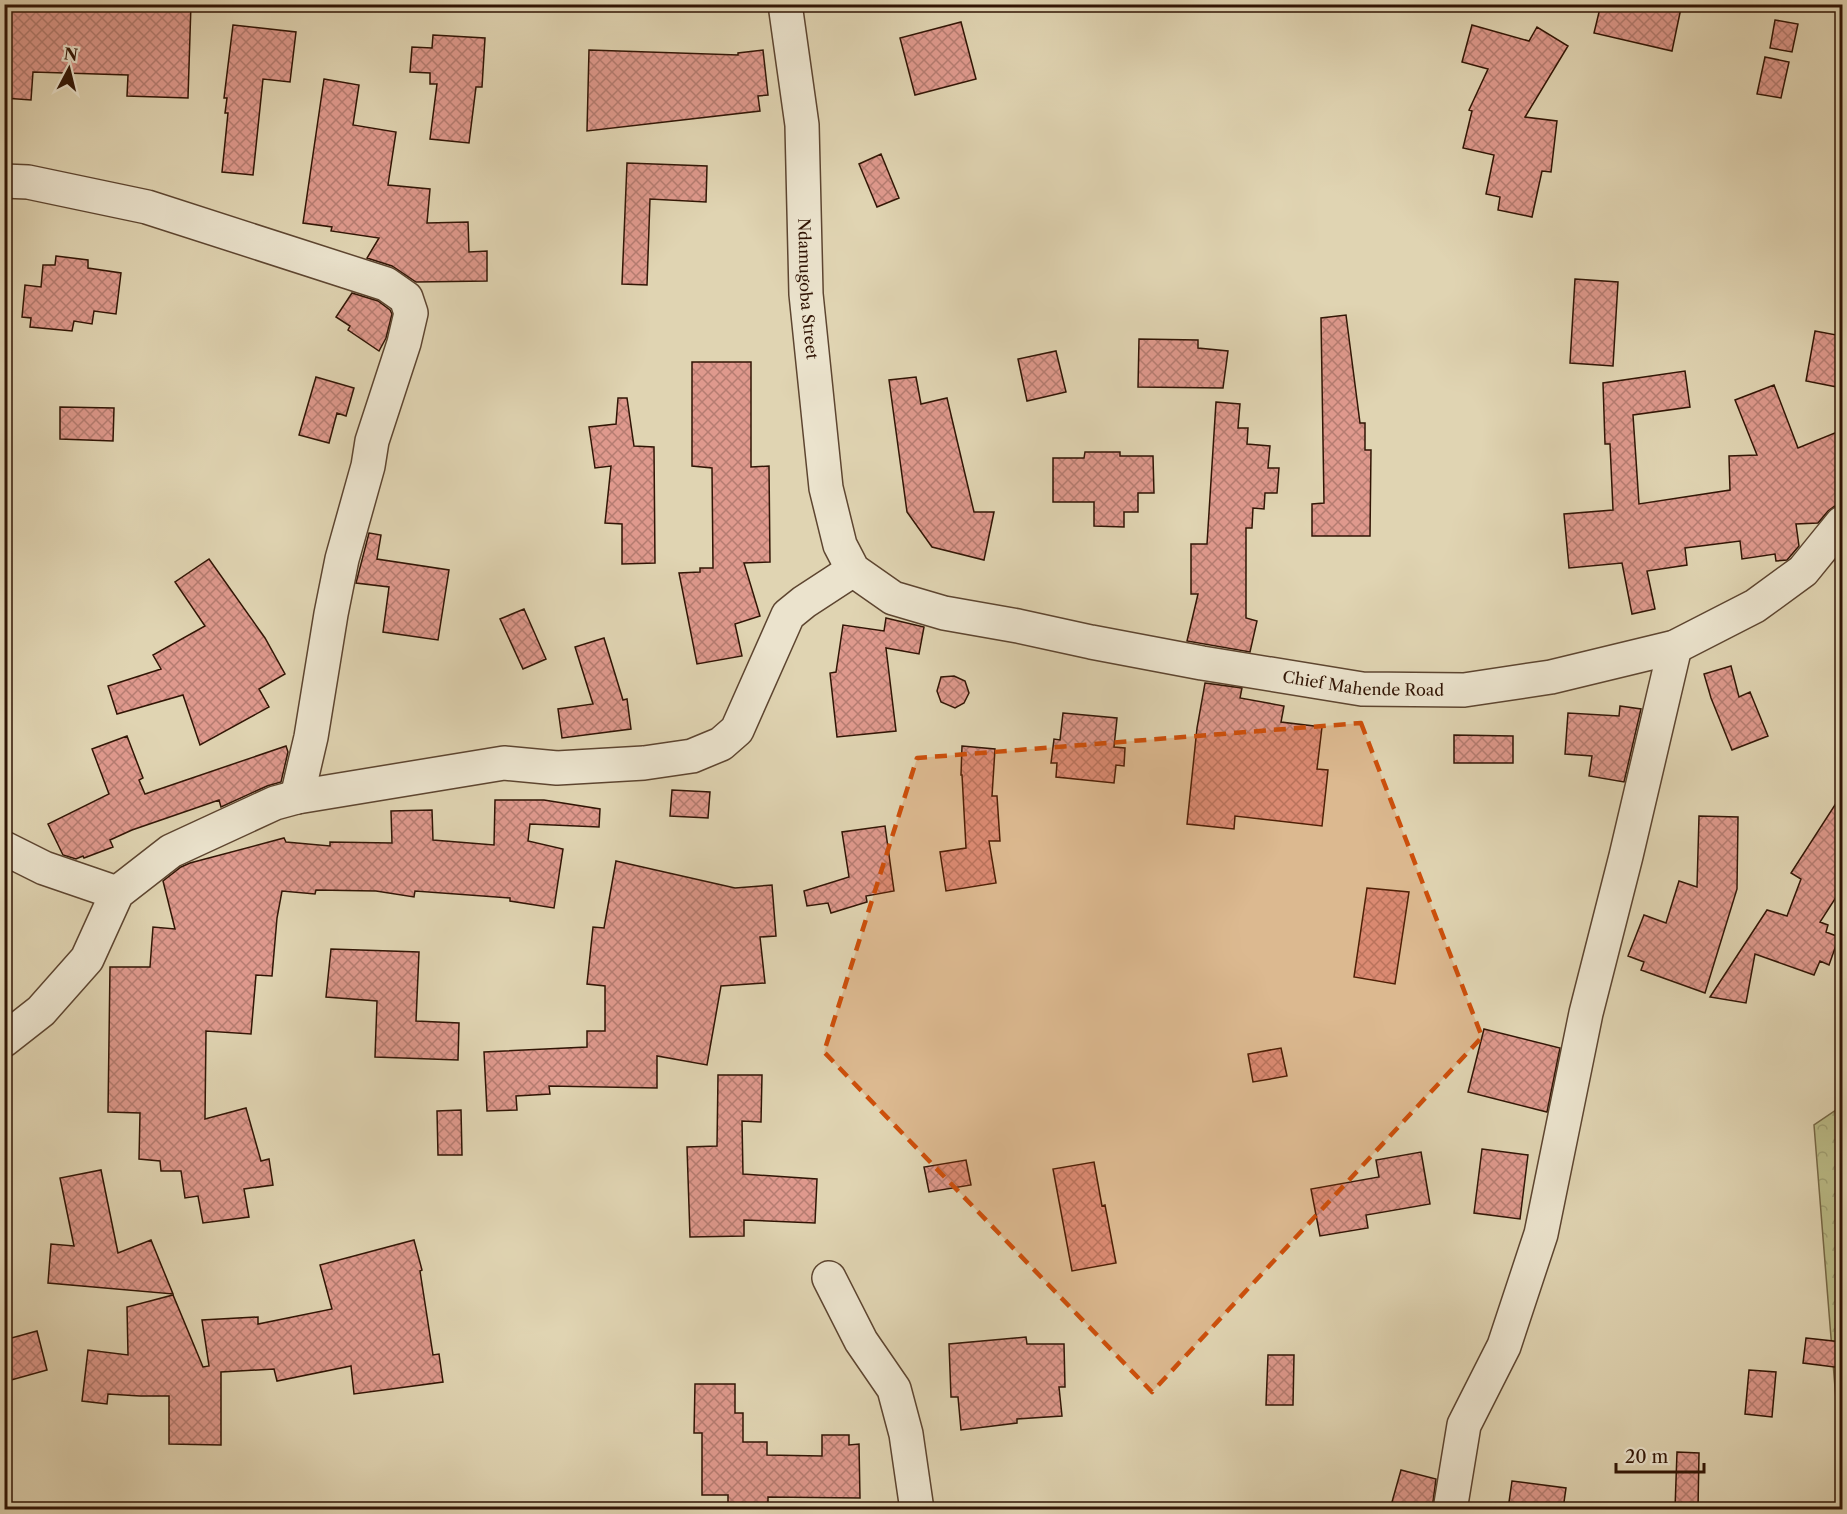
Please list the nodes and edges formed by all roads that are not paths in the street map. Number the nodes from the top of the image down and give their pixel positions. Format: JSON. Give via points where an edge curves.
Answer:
{"nodes":[{"id":1,"x":785,"y":4,"type":"edge"},
{"id":2,"x":4,"y":181,"type":"edge"},
{"id":3,"x":1842,"y":523,"type":"edge"},
{"id":4,"x":853,"y":570,"type":"junction"},
{"id":5,"x":1675,"y":647,"type":"junction"},
{"id":6,"x":297,"y":797,"type":"junction"},
{"id":7,"x":4,"y":848,"type":"edge"},
{"id":8,"x":117,"y":893,"type":"junction"},
{"id":9,"x":4,"y":1040,"type":"edge"},
{"id":10,"x":829,"y":1278,"type":"dead end"},
{"id":11,"x":917,"y":1509,"type":"edge"},
{"id":12,"x":1450,"y":1509,"type":"edge"}],
"edges":[{"from":1,"to":4,"type":"street","name":"Ndamugoba Street","via":[[802,125],[806,294],[826,488],[840,545]]},
{"from":2,"to":6,"type":"street","via":[[28,182],[147,207],[386,284],[406,298],[411,313],[372,441],[342,560]]},
{"from":3,"to":5,"type":"street","name":"Chief Mahende Road","via":[[1803,570],[1765,599]]},
{"from":4,"to":5,"type":"street","name":"Chief Mahende Road","via":[[893,598],[944,613],[1202,663],[1362,689],[1464,690],[1551,677]]},
{"from":4,"to":6,"type":"street","via":[[788,615],[736,730],[722,744],[692,756],[644,763],[557,768],[504,763]]},
{"from":5,"to":12,"type":"street","via":[[1586,1013],[1541,1234],[1504,1346],[1464,1425]]},
{"from":6,"to":8,"type":"street","via":[[275,803],[171,851]]},
{"from":7,"to":8,"type":"street","via":[[44,868]]},
{"from":8,"to":9,"type":"street","via":[[87,959],[41,1011]]},
{"from":10,"to":11,"type":"street","via":[[861,1341],[894,1389],[906,1434]]}]}
